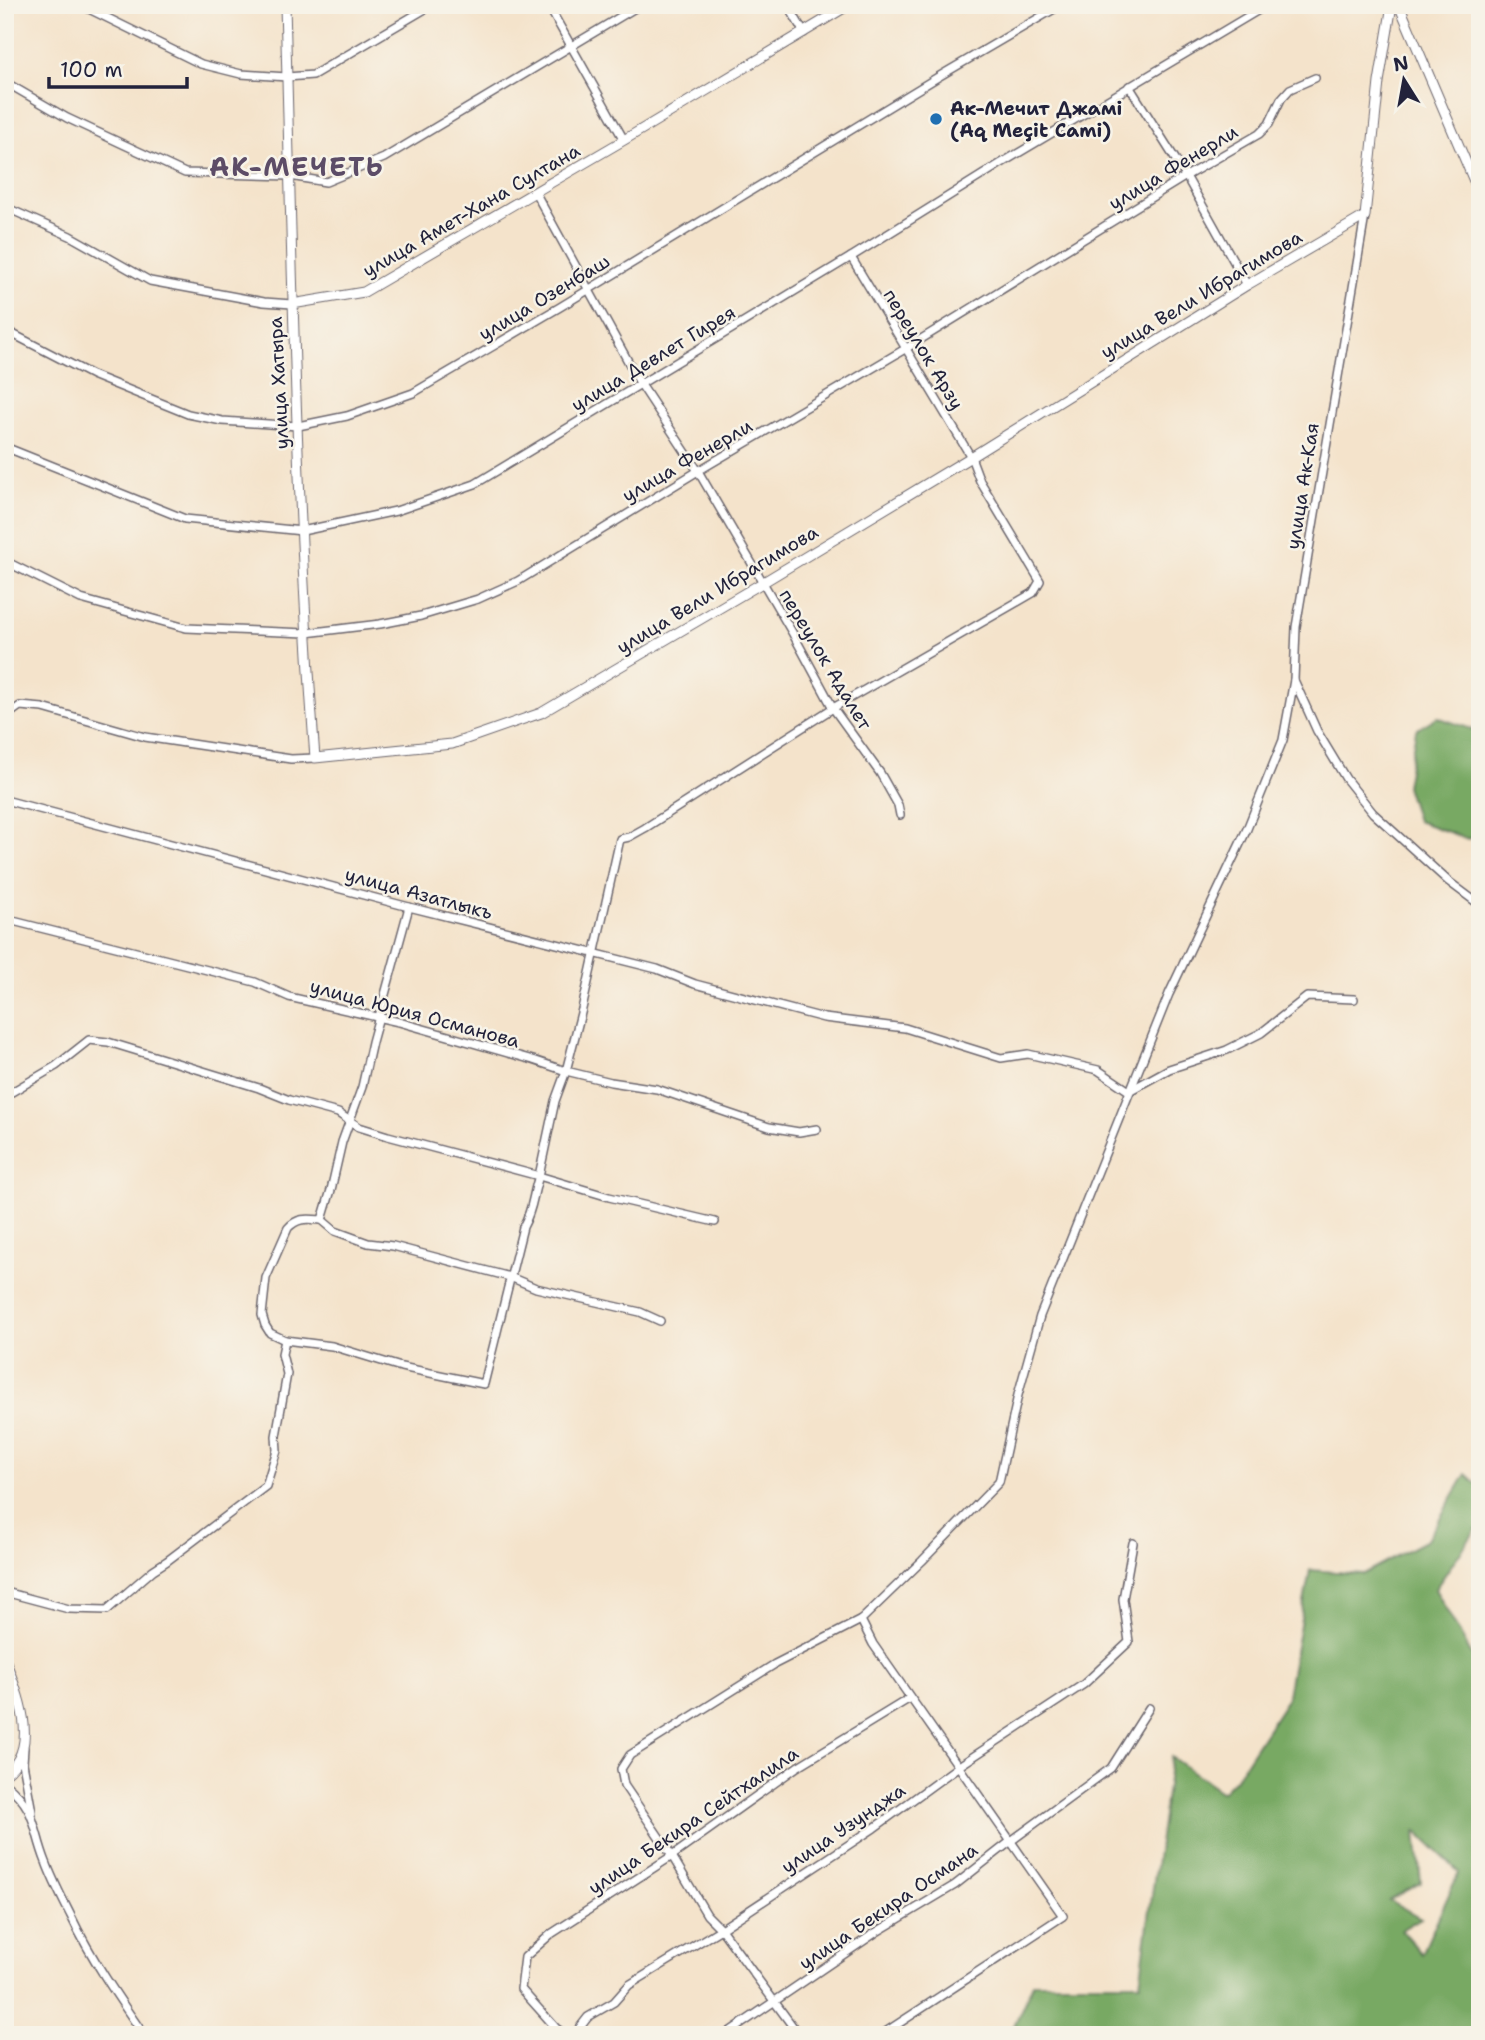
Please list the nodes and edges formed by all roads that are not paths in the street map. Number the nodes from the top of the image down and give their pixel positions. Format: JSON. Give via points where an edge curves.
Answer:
{"nodes":[{"id":1,"x":81,"y":5,"type":"edge"},
{"id":2,"x":285,"y":5,"type":"edge"},
{"id":3,"x":432,"y":5,"type":"edge"},
{"id":4,"x":548,"y":5,"type":"edge"},
{"id":5,"x":640,"y":5,"type":"edge"},
{"id":6,"x":788,"y":5,"type":"edge"},
{"id":7,"x":849,"y":5,"type":"edge"},
{"id":8,"x":1061,"y":5,"type":"edge"},
{"id":9,"x":1267,"y":5,"type":"edge"},
{"id":10,"x":1392,"y":5,"type":"edge"},
{"id":11,"x":1399,"y":5,"type":"edge"},
{"id":12,"x":804,"y":33,"type":"junction"},
{"id":13,"x":572,"y":47,"type":"junction"},
{"id":14,"x":287,"y":78,"type":"junction"},
{"id":15,"x":1315,"y":78,"type":"dead end"},
{"id":16,"x":5,"y":82,"type":"edge"},
{"id":17,"x":1129,"y":86,"type":"junction"},
{"id":18,"x":624,"y":140,"type":"junction"},
{"id":19,"x":290,"y":176,"type":"junction"},
{"id":20,"x":1186,"y":176,"type":"junction"},
{"id":21,"x":535,"y":192,"type":"junction"},
{"id":22,"x":1480,"y":195,"type":"edge"},
{"id":23,"x":5,"y":207,"type":"edge"},
{"id":24,"x":1365,"y":216,"type":"junction"},
{"id":25,"x":851,"y":257,"type":"junction"},
{"id":26,"x":1247,"y":285,"type":"junction"},
{"id":27,"x":587,"y":290,"type":"junction"},
{"id":28,"x":292,"y":304,"type":"junction"},
{"id":29,"x":5,"y":330,"type":"edge"},
{"id":30,"x":905,"y":349,"type":"junction"},
{"id":31,"x":640,"y":383,"type":"junction"},
{"id":32,"x":298,"y":426,"type":"junction"},
{"id":33,"x":5,"y":447,"type":"edge"},
{"id":34,"x":971,"y":457,"type":"junction"},
{"id":35,"x":698,"y":471,"type":"junction"},
{"id":36,"x":302,"y":531,"type":"junction"},
{"id":37,"x":5,"y":561,"type":"edge"},
{"id":38,"x":762,"y":583,"type":"junction"},
{"id":39,"x":306,"y":633,"type":"junction"},
{"id":40,"x":1293,"y":680,"type":"junction"},
{"id":41,"x":833,"y":708,"type":"junction"},
{"id":42,"x":5,"y":717,"type":"edge"},
{"id":43,"x":315,"y":758,"type":"junction"},
{"id":44,"x":5,"y":800,"type":"edge"},
{"id":45,"x":900,"y":815,"type":"dead end"},
{"id":46,"x":1480,"y":905,"type":"edge"},
{"id":47,"x":408,"y":907,"type":"junction"},
{"id":48,"x":5,"y":919,"type":"edge"},
{"id":49,"x":594,"y":955,"type":"junction"},
{"id":50,"x":1354,"y":999,"type":"dead end"},
{"id":51,"x":379,"y":1019,"type":"junction"},
{"id":52,"x":566,"y":1071,"type":"junction"},
{"id":53,"x":1129,"y":1091,"type":"junction"},
{"id":54,"x":5,"y":1096,"type":"edge"},
{"id":55,"x":350,"y":1120,"type":"junction"},
{"id":56,"x":817,"y":1129,"type":"dead end"},
{"id":57,"x":539,"y":1176,"type":"junction"},
{"id":58,"x":323,"y":1220,"type":"junction"},
{"id":59,"x":715,"y":1222,"type":"dead end"},
{"id":60,"x":510,"y":1277,"type":"junction"},
{"id":61,"x":660,"y":1321,"type":"dead end"},
{"id":62,"x":285,"y":1340,"type":"junction"},
{"id":63,"x":1133,"y":1543,"type":"dead end"},
{"id":64,"x":5,"y":1591,"type":"edge"},
{"id":65,"x":861,"y":1620,"type":"junction"},
{"id":66,"x":5,"y":1659,"type":"edge"},
{"id":67,"x":910,"y":1698,"type":"junction"},
{"id":68,"x":1149,"y":1708,"type":"dead end"},
{"id":69,"x":24,"y":1747,"type":"junction"},
{"id":70,"x":959,"y":1766,"type":"junction"},
{"id":71,"x":5,"y":1774,"type":"edge"},
{"id":72,"x":5,"y":1783,"type":"edge"},
{"id":73,"x":33,"y":1817,"type":"junction"},
{"id":74,"x":1011,"y":1841,"type":"junction"},
{"id":75,"x":671,"y":1856,"type":"junction"},
{"id":76,"x":721,"y":1929,"type":"junction"},
{"id":77,"x":774,"y":2002,"type":"junction"},
{"id":78,"x":144,"y":2035,"type":"edge"},
{"id":79,"x":566,"y":2035,"type":"edge"},
{"id":80,"x":574,"y":2035,"type":"edge"},
{"id":81,"x":725,"y":2035,"type":"edge"},
{"id":82,"x":799,"y":2035,"type":"edge"},
{"id":83,"x":881,"y":2035,"type":"edge"}],
"edges":[{"from":1,"to":14,"type":"street","via":[[201,64]]},
{"from":2,"to":14,"type":"street","name":"улица Хатыра"},
{"from":3,"to":14,"type":"street","via":[[313,75]]},
{"from":4,"to":13,"type":"street"},
{"from":5,"to":13,"type":"street"},
{"from":6,"to":12,"type":"street"},
{"from":7,"to":12,"type":"street","name":"улица Амет-Хана Султана"},
{"from":8,"to":27,"type":"street","name":"улица Озенбаш"},
{"from":9,"to":17,"type":"street","name":"улица Девлет Гирея"},
{"from":10,"to":24,"type":"street","name":"улица Ак-Кая"},
{"from":11,"to":22,"type":"street"},
{"from":12,"to":18,"type":"street","name":"улица Амет-Хана Султана"},
{"from":13,"to":18,"type":"street"},
{"from":13,"to":19,"type":"street","via":[[384,158],[326,182]]},
{"from":14,"to":19,"type":"street","name":"улица Хатыра"},
{"from":15,"to":20,"type":"street","name":"улица Фенерли","via":[[1290,89],[1259,134]]},
{"from":16,"to":19,"type":"street","via":[[67,118],[186,173]]},
{"from":17,"to":20,"type":"street"},
{"from":17,"to":25,"type":"street","name":"улица Девлет Гирея"},
{"from":18,"to":21,"type":"street","name":"улица Амет-Хана Султана"},
{"from":19,"to":28,"type":"street","name":"улица Хатыра"},
{"from":20,"to":26,"type":"street"},
{"from":20,"to":30,"type":"street","name":"улица Фенерли"},
{"from":21,"to":27,"type":"street","name":"переулок Адалет"},
{"from":21,"to":28,"type":"street","name":"улица Амет-Хана Султана","via":[[365,292]]},
{"from":23,"to":28,"type":"street","name":"улица Амет-Хана Султана","via":[[70,236],[150,281]]},
{"from":24,"to":26,"type":"street","name":"улица Вели Ибрагимова"},
{"from":24,"to":40,"type":"street","name":"улица Ак-Кая","via":[[1296,627]]},
{"from":25,"to":30,"type":"street","name":"переулок Арзу"},
{"from":25,"to":31,"type":"street","name":"улица Девлет Гирея"},
{"from":26,"to":34,"type":"street","name":"улица Вели Ибрагимова"},
{"from":27,"to":31,"type":"street","name":"переулок Адалет"},
{"from":27,"to":32,"type":"street","name":"улица Озенбаш","via":[[413,393],[347,416]]},
{"from":28,"to":32,"type":"street","name":"улица Хатыра"},
{"from":29,"to":32,"type":"street","name":"улица Озенбаш","via":[[92,375],[188,414]]},
{"from":30,"to":34,"type":"street","name":"переулок Арзу"},
{"from":30,"to":35,"type":"street","name":"улица Фенерли"},
{"from":31,"to":35,"type":"street","name":"переулок Адалет"},
{"from":31,"to":36,"type":"street","name":"улица Девлет Гирея","via":[[475,484],[397,511]]},
{"from":32,"to":36,"type":"street","name":"улица Хатыра"},
{"from":33,"to":36,"type":"street","name":"улица Девлет Гирея","via":[[185,519]]},
{"from":34,"to":38,"type":"street","name":"улица Вели Ибрагимова"},
{"from":34,"to":41,"type":"street","name":"переулок Арзу","via":[[980,481],[1040,581],[1033,593]]},
{"from":35,"to":38,"type":"street","name":"переулок Адалет"},
{"from":35,"to":39,"type":"street","name":"улица Фенерли","via":[[518,581],[478,599],[380,624]]},
{"from":36,"to":39,"type":"street","name":"улица Хатыра"},
{"from":37,"to":39,"type":"street","name":"улица Фенерли","via":[[81,599],[186,628]]},
{"from":38,"to":41,"type":"street","name":"переулок Адалет"},
{"from":38,"to":43,"type":"street","name":"улица Вели Ибрагимова","via":[[541,713],[452,744]]},
{"from":39,"to":43,"type":"street","name":"улица Хатыра"},
{"from":40,"to":46,"type":"street","name":"улица Ак-Кая","via":[[1317,732],[1373,813]]},
{"from":40,"to":53,"type":"street","via":[[1283,740]]},
{"from":41,"to":45,"type":"street","name":"переулок Адалет","via":[[880,774]]},
{"from":41,"to":49,"type":"street","via":[[645,828],[620,839]]},
{"from":42,"to":43,"type":"street","name":"улица Вели Ибрагимова","via":[[20,706],[43,708],[145,737],[291,759]]},
{"from":44,"to":47,"type":"street","name":"улица Азатлыкъ"},
{"from":47,"to":49,"type":"street","name":"улица Азатлыкъ"},
{"from":47,"to":51,"type":"street"},
{"from":48,"to":51,"type":"street","name":"улица Юрия Османова","via":[[255,982],[289,997]]},
{"from":49,"to":52,"type":"street"},
{"from":49,"to":53,"type":"street","name":"улица Азатлыкъ","via":[[824,1018],[905,1028],[1001,1058],[1028,1054],[1098,1070]]},
{"from":50,"to":53,"type":"street","via":[[1307,997],[1261,1033],[1169,1069]]},
{"from":51,"to":52,"type":"street","name":"улица Юрия Османова"},
{"from":51,"to":55,"type":"street"},
{"from":52,"to":56,"type":"street","name":"улица Юрия Османова","via":[[657,1088],[769,1127],[799,1132]]},
{"from":52,"to":57,"type":"street"},
{"from":53,"to":65,"type":"street","via":[[1040,1316],[999,1482]]},
{"from":54,"to":55,"type":"street","via":[[89,1040],[108,1042]]},
{"from":55,"to":57,"type":"street","via":[[388,1136]]},
{"from":55,"to":58,"type":"street"},
{"from":57,"to":59,"type":"street"},
{"from":57,"to":60,"type":"street"},
{"from":58,"to":60,"type":"street","via":[[335,1231],[368,1243]]},
{"from":58,"to":62,"type":"street","via":[[293,1222],[266,1278],[265,1325]]},
{"from":60,"to":61,"type":"street"},
{"from":60,"to":62,"type":"street","via":[[484,1384],[401,1367],[332,1346]]},
{"from":62,"to":64,"type":"street","via":[[282,1354],[287,1374],[277,1450],[266,1486],[152,1570],[107,1610],[69,1609]]},
{"from":63,"to":70,"type":"street","name":"улица Узунджа","via":[[1123,1599],[1129,1642],[1084,1684]]},
{"from":65,"to":67,"type":"street"},
{"from":65,"to":75,"type":"street","via":[[775,1664],[631,1755],[621,1769],[624,1785]]},
{"from":66,"to":69,"type":"street","via":[[23,1709]]},
{"from":67,"to":70,"type":"street"},
{"from":67,"to":75,"type":"street","name":"улица Бекира Сейтхалила","via":[[797,1767]]},
{"from":68,"to":74,"type":"street","name":"улица Бекира Османа","via":[[1111,1768]]},
{"from":69,"to":71,"type":"street"},
{"from":69,"to":73,"type":"street"},
{"from":70,"to":74,"type":"street"},
{"from":70,"to":76,"type":"street","name":"улица Узунджа"},
{"from":72,"to":73,"type":"street","via":[[22,1798]]},
{"from":73,"to":78,"type":"street","via":[[45,1861],[86,1947]]},
{"from":74,"to":77,"type":"street","name":"улица Бекира Османа","via":[[954,1885]]},
{"from":74,"to":83,"type":"street","via":[[1063,1916]]},
{"from":75,"to":76,"type":"street","via":[[706,1915]]},
{"from":75,"to":79,"type":"street","name":"улица Бекира Сейтхалила","via":[[551,1934],[525,1957],[521,1989]]},
{"from":76,"to":77,"type":"street"},
{"from":76,"to":80,"type":"street","name":"улица Узунджа","via":[[629,1985],[614,2003],[588,2017]]},
{"from":77,"to":81,"type":"street","name":"улица Бекира Османа"},
{"from":77,"to":82,"type":"street"}]}
